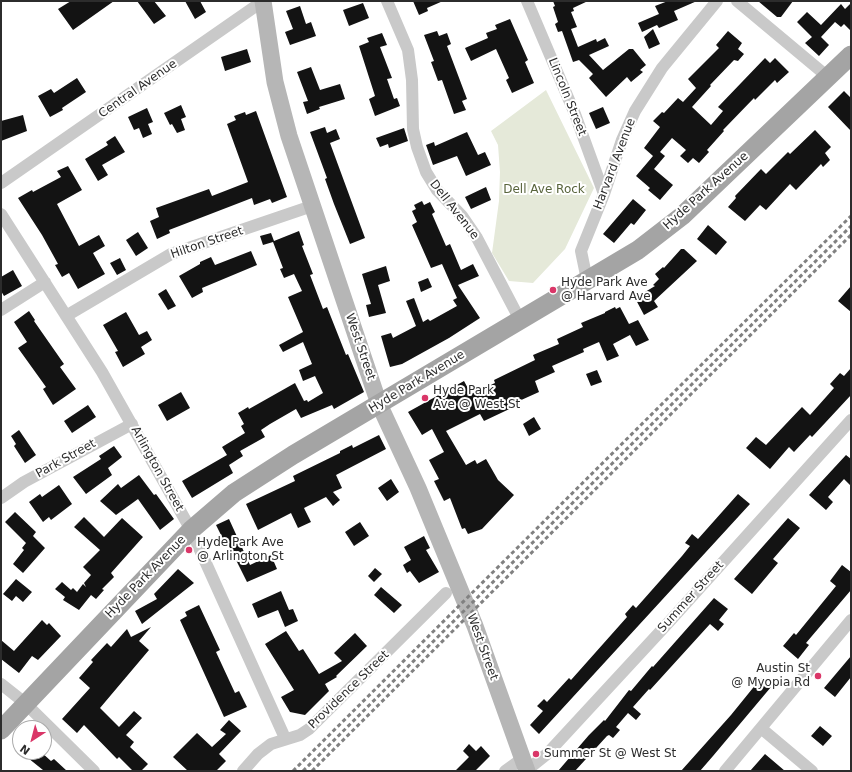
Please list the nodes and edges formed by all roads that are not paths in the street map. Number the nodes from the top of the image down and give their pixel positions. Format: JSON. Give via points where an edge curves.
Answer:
{"nodes":[{"id":1,"x":263,"y":1,"type":"edge"},
{"id":2,"x":387,"y":1,"type":"edge"},
{"id":3,"x":527,"y":1,"type":"edge"},
{"id":4,"x":717,"y":1,"type":"edge"},
{"id":5,"x":737,"y":1,"type":"edge"},
{"id":6,"x":851,"y":55,"type":"edge"},
{"id":7,"x":828,"y":77,"type":"junction"},
{"id":8,"x":7,"y":174,"type":"edge"},
{"id":9,"x":1,"y":183,"type":"edge"},
{"id":10,"x":604,"y":194,"type":"junction"},
{"id":11,"x":312,"y":206,"type":"junction"},
{"id":12,"x":1,"y":214,"type":"edge"},
{"id":13,"x":587,"y":280,"type":"junction"},
{"id":14,"x":45,"y":282,"type":"junction"},
{"id":15,"x":1,"y":310,"type":"edge"},
{"id":16,"x":66,"y":316,"type":"junction"},
{"id":17,"x":520,"y":320,"type":"junction"},
{"id":18,"x":379,"y":404,"type":"junction"},
{"id":19,"x":851,"y":420,"type":"edge"},
{"id":20,"x":132,"y":424,"type":"junction"},
{"id":21,"x":1,"y":498,"type":"edge"},
{"id":22,"x":191,"y":530,"type":"junction"},
{"id":23,"x":446,"y":594,"type":"dead end"},
{"id":24,"x":851,"y":620,"type":"edge"},
{"id":25,"x":1,"y":684,"type":"edge"},
{"id":26,"x":25,"y":703,"type":"junction"},
{"id":27,"x":762,"y":729,"type":"junction"},
{"id":28,"x":1,"y":730,"type":"edge"},
{"id":29,"x":285,"y":738,"type":"junction"},
{"id":30,"x":526,"y":766,"type":"edge"},
{"id":31,"x":94,"y":771,"type":"edge"},
{"id":32,"x":243,"y":771,"type":"edge"},
{"id":33,"x":505,"y":771,"type":"edge"},
{"id":34,"x":725,"y":771,"type":"edge"},
{"id":35,"x":812,"y":771,"type":"edge"}],
"edges":[{"from":1,"to":8,"type":"street","name":"Central Avenue"},
{"from":1,"to":11,"type":"main road","name":"West Street","via":[[275,82]]},
{"from":2,"to":17,"type":"street","name":"Dell Avenue","via":[[408,50],[412,80],[413,129],[426,172],[437,190],[462,216],[477,238]]},
{"from":3,"to":10,"type":"street","name":"Lincoln Street","via":[[575,114]]},
{"from":4,"to":10,"type":"street","name":"Harvard Avenue","via":[[662,68],[635,111],[622,140]]},
{"from":5,"to":7,"type":"street"},
{"from":6,"to":7,"type":"main road","name":"Hyde Park Avenue"},
{"from":7,"to":13,"type":"main road","name":"Hyde Park Avenue","via":[[682,216],[638,250]]},
{"from":8,"to":9,"type":"street","name":"Central Avenue"},
{"from":10,"to":13,"type":"street","name":"Harvard Avenue","via":[[581,252]]},
{"from":11,"to":16,"type":"street","name":"Hilton Street","via":[[171,254]]},
{"from":11,"to":18,"type":"main road","name":"West Street"},
{"from":12,"to":14,"type":"street","name":"Arlington Street"},
{"from":13,"to":17,"type":"main road","name":"Hyde Park Avenue"},
{"from":14,"to":15,"type":"street"},
{"from":14,"to":16,"type":"street","name":"Arlington Street"},
{"from":16,"to":20,"type":"street","name":"Arlington Street"},
{"from":17,"to":18,"type":"main road","name":"Hyde Park Avenue"},
{"from":18,"to":22,"type":"main road","name":"Hyde Park Avenue","via":[[234,493]]},
{"from":18,"to":30,"type":"main road","name":"West Street","via":[[452,568]]},
{"from":19,"to":30,"type":"street","name":"Summer Street","via":[[547,754]]},
{"from":20,"to":21,"type":"street","name":"Park Street","via":[[24,482]]},
{"from":20,"to":22,"type":"street","name":"Arlington Street"},
{"from":22,"to":26,"type":"main road","name":"Hyde Park Avenue"},
{"from":22,"to":29,"type":"street","name":"Arlington Street"},
{"from":23,"to":29,"type":"street","name":"Providence Street","via":[[314,725],[306,732]]},
{"from":24,"to":27,"type":"street"},
{"from":25,"to":26,"type":"street"},
{"from":26,"to":28,"type":"main road","name":"Hyde Park Avenue"},
{"from":26,"to":31,"type":"street"},
{"from":27,"to":34,"type":"street"},
{"from":27,"to":35,"type":"street"},
{"from":29,"to":32,"type":"street","name":"Providence Street","via":[[264,748]]},
{"from":30,"to":33,"type":"street","name":"Summer Street"}]}
